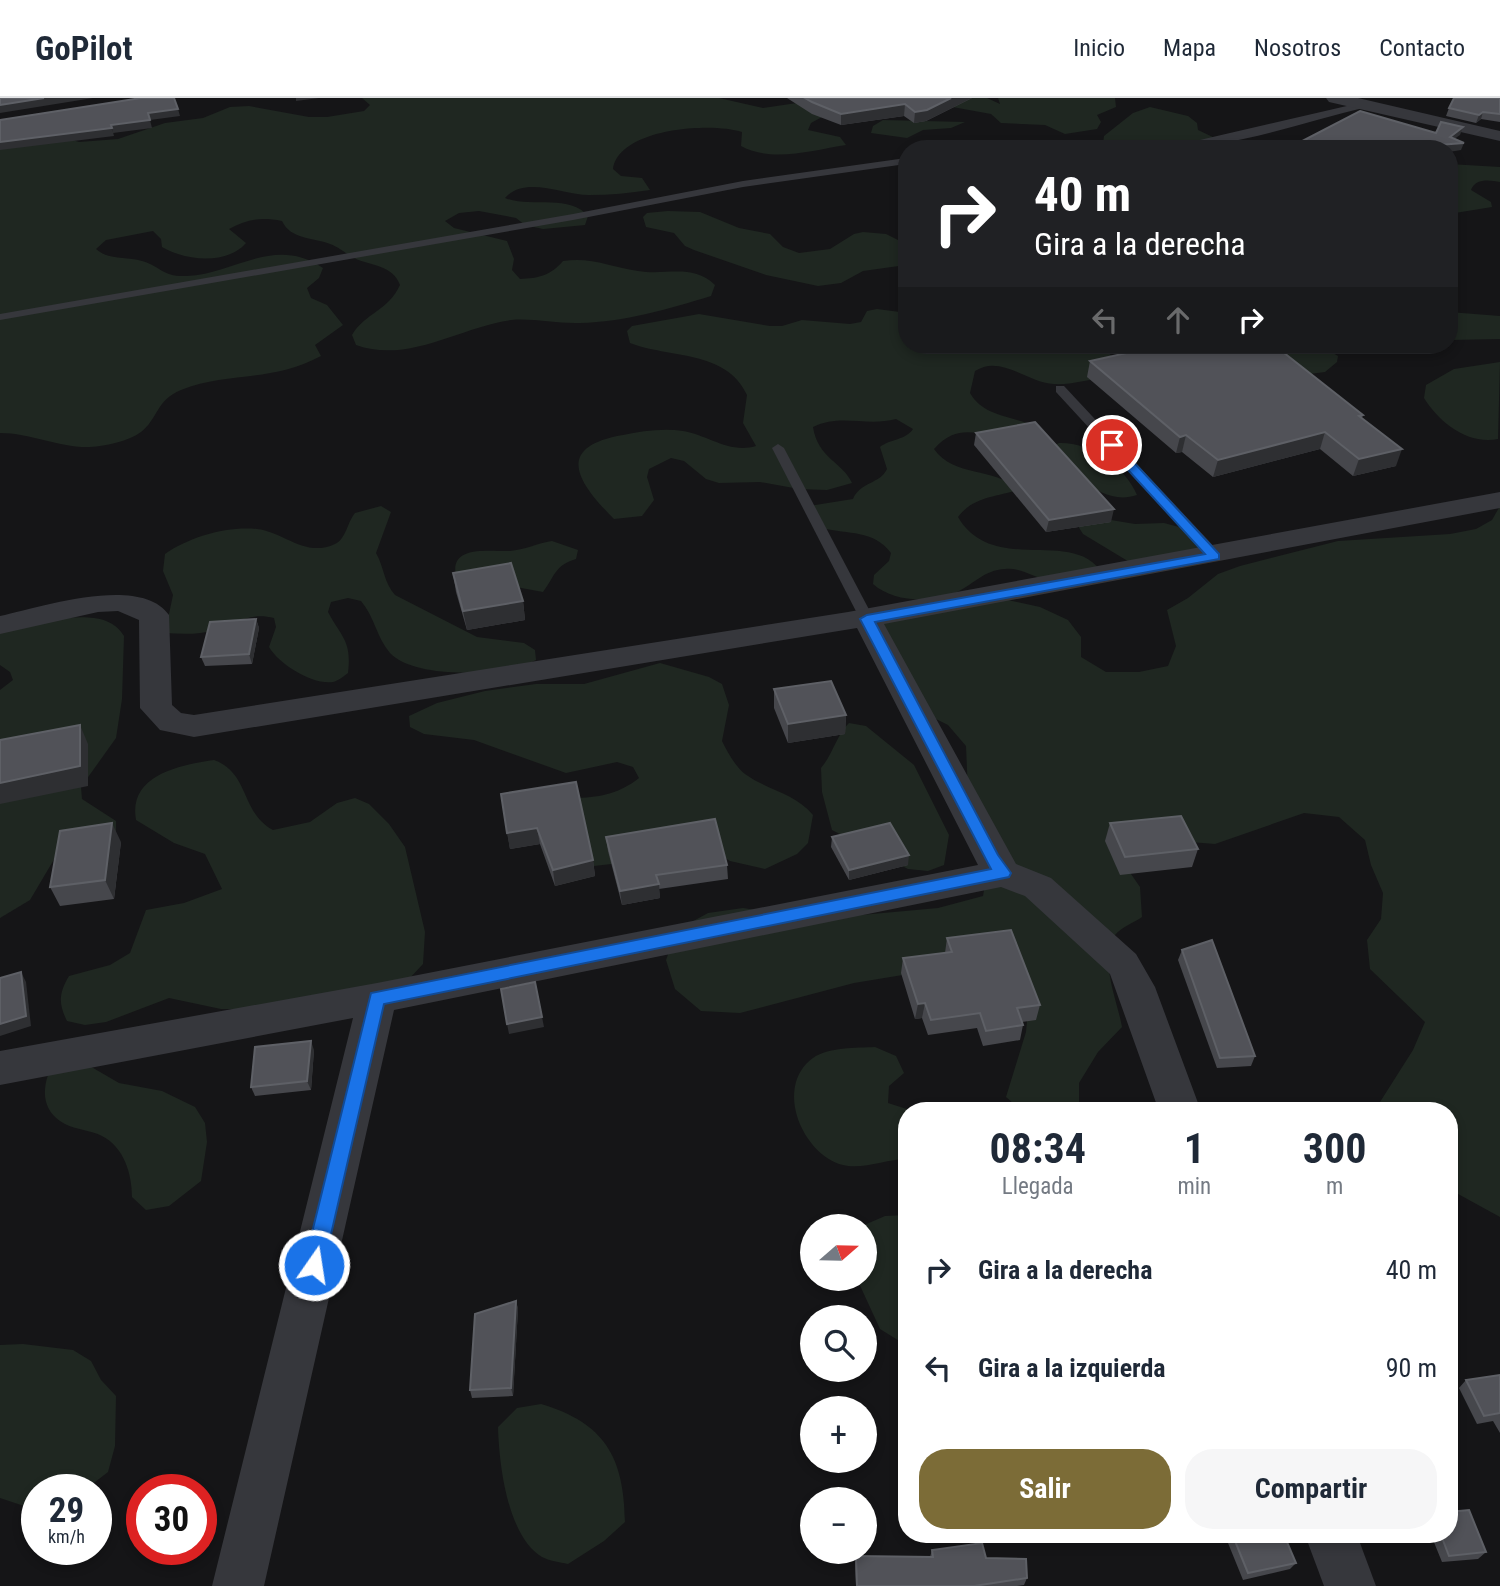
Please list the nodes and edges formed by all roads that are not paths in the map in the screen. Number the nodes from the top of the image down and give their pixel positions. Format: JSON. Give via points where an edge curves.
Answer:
{"nodes":[{"id":1,"x":1335,"y":98,"type":"edge"},
{"id":2,"x":1364,"y":105,"type":"junction"},
{"id":3,"x":1500,"y":136,"type":"edge"},
{"id":4,"x":1214,"y":140,"type":"edge"},
{"id":5,"x":898,"y":162,"type":"edge"},
{"id":6,"x":0,"y":317,"type":"edge"},
{"id":7,"x":1060,"y":389,"type":"dead end"},
{"id":8,"x":778,"y":448,"type":"dead end"},
{"id":9,"x":1500,"y":500,"type":"edge"},
{"id":10,"x":1214,"y":556,"type":"junction"},
{"id":11,"x":867,"y":619,"type":"junction"},
{"id":12,"x":0,"y":625,"type":"edge"},
{"id":13,"x":1003,"y":873,"type":"junction"},
{"id":14,"x":377,"y":998,"type":"junction"},
{"id":15,"x":0,"y":1068,"type":"edge"},
{"id":16,"x":1178,"y":1102,"type":"edge"},
{"id":17,"x":1334,"y":1543,"type":"edge"},
{"id":18,"x":238,"y":1586,"type":"edge"},
{"id":19,"x":1350,"y":1586,"type":"edge"}],
"edges":[{"from":1,"to":2,"type":"street"},
{"from":2,"to":3,"type":"street"},
{"from":2,"to":4,"type":"lane"},
{"from":5,"to":6,"type":"lane","via":[[743,184]]},
{"from":7,"to":10,"type":"lane"},
{"from":8,"to":11,"type":"lane"},
{"from":9,"to":10,"type":"street"},
{"from":10,"to":11,"type":"street"},
{"from":11,"to":12,"type":"street","via":[[194,726],[171,722],[156,708],[154,615],[121,602],[98,603]]},
{"from":11,"to":13,"type":"street"},
{"from":13,"to":14,"type":"street"},
{"from":13,"to":16,"type":"street","via":[[1038,887],[1123,964],[1136,987]]},
{"from":14,"to":15,"type":"street"},
{"from":14,"to":18,"type":"street"},
{"from":17,"to":19,"type":"street"}]}
